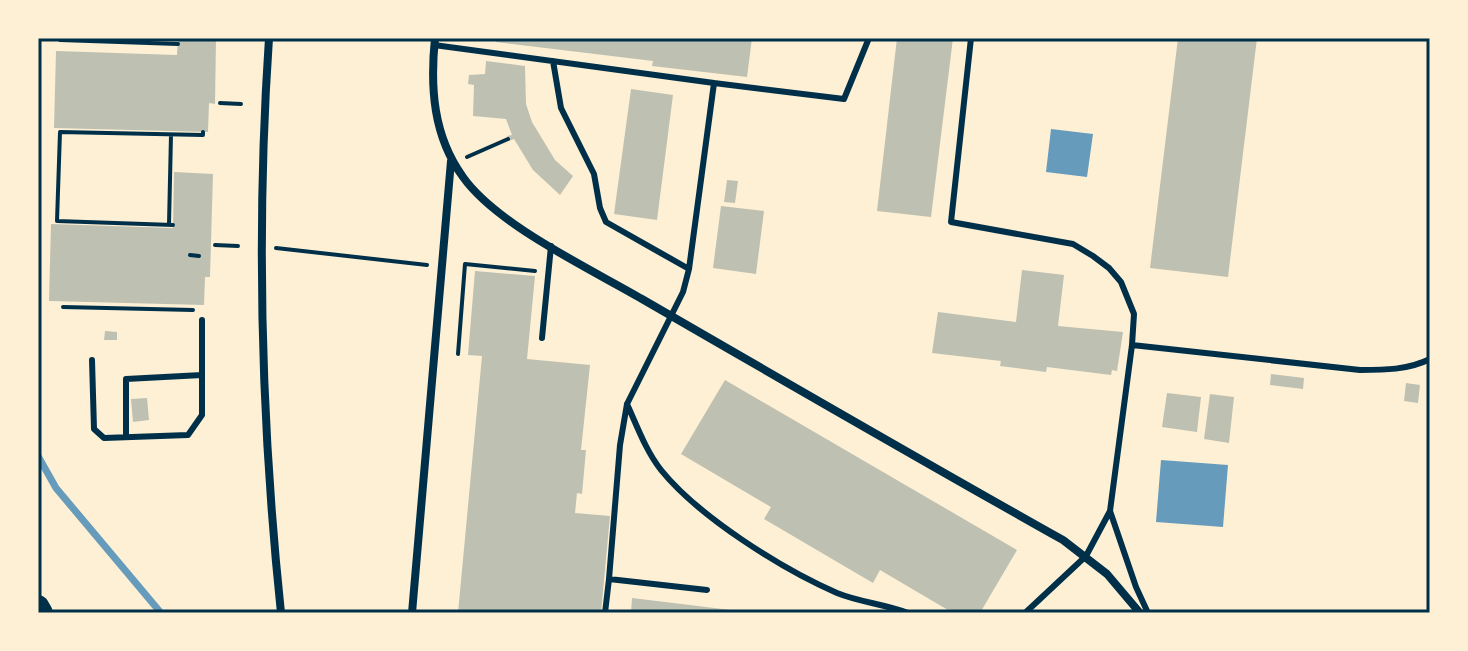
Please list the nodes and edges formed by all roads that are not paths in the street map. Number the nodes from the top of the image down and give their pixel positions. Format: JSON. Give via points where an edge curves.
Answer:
{"nodes":[{"id":1,"x":269,"y":38,"type":"edge"},
{"id":2,"x":869,"y":38,"type":"edge"},
{"id":3,"x":971,"y":38,"type":"edge"},
{"id":4,"x":435,"y":42,"type":"edge"},
{"id":5,"x":553,"y":61,"type":"junction"},
{"id":6,"x":714,"y":83,"type":"junction"},
{"id":7,"x":452,"y":162,"type":"junction"},
{"id":8,"x":551,"y":245,"type":"junction"},
{"id":9,"x":689,"y":269,"type":"junction"},
{"id":10,"x":670,"y":315,"type":"junction"},
{"id":11,"x":202,"y":320,"type":"dead end"},
{"id":12,"x":542,"y":338,"type":"dead end"},
{"id":13,"x":1132,"y":345,"type":"junction"},
{"id":14,"x":1430,"y":359,"type":"edge"},
{"id":15,"x":92,"y":360,"type":"dead end"},
{"id":16,"x":202,"y":375,"type":"junction"},
{"id":17,"x":627,"y":404,"type":"junction"},
{"id":18,"x":126,"y":437,"type":"junction"},
{"id":19,"x":1110,"y":511,"type":"junction"},
{"id":20,"x":1086,"y":556,"type":"junction"},
{"id":21,"x":609,"y":579,"type":"junction"},
{"id":22,"x":707,"y":590,"type":"dead end"},
{"id":23,"x":38,"y":606,"type":"edge"},
{"id":24,"x":42,"y":613,"type":"edge"},
{"id":25,"x":281,"y":613,"type":"edge"},
{"id":26,"x":412,"y":613,"type":"edge"},
{"id":27,"x":605,"y":613,"type":"edge"},
{"id":28,"x":908,"y":613,"type":"edge"},
{"id":29,"x":1025,"y":613,"type":"edge"},
{"id":30,"x":1140,"y":613,"type":"edge"},
{"id":31,"x":1148,"y":613,"type":"edge"}],
"edges":[{"from":1,"to":25,"type":"street","via":[[262,317]]},
{"from":2,"to":6,"type":"lane","via":[[844,99]]},
{"from":3,"to":13,"type":"lane","via":[[951,222],[1073,244],[1093,256],[1121,282],[1134,314]]},
{"from":4,"to":5,"type":"lane"},
{"from":4,"to":7,"type":"street","via":[[433,93]]},
{"from":5,"to":6,"type":"lane"},
{"from":5,"to":9,"type":"lane","via":[[561,108],[594,174],[606,222]]},
{"from":6,"to":9,"type":"lane"},
{"from":7,"to":8,"type":"street","via":[[487,204]]},
{"from":7,"to":26,"type":"street"},
{"from":8,"to":10,"type":"street"},
{"from":8,"to":12,"type":"lane"},
{"from":9,"to":10,"type":"lane"},
{"from":10,"to":17,"type":"lane"},
{"from":10,"to":20,"type":"street"},
{"from":11,"to":16,"type":"lane"},
{"from":13,"to":14,"type":"lane","via":[[1360,370],[1418,365]]},
{"from":13,"to":19,"type":"lane"},
{"from":15,"to":18,"type":"lane","via":[[94,429],[104,438]]},
{"from":16,"to":18,"type":"lane","via":[[202,415],[188,435]]},
{"from":16,"to":18,"type":"lane","via":[[126,379]]},
{"from":17,"to":21,"type":"lane"},
{"from":17,"to":28,"type":"lane","via":[[661,469],[750,546],[838,593]]},
{"from":19,"to":20,"type":"lane"},
{"from":19,"to":31,"type":"lane"},
{"from":20,"to":29,"type":"lane"},
{"from":20,"to":30,"type":"street"},
{"from":21,"to":22,"type":"lane"},
{"from":21,"to":27,"type":"lane"},
{"from":23,"to":24,"type":"highway"}]}
